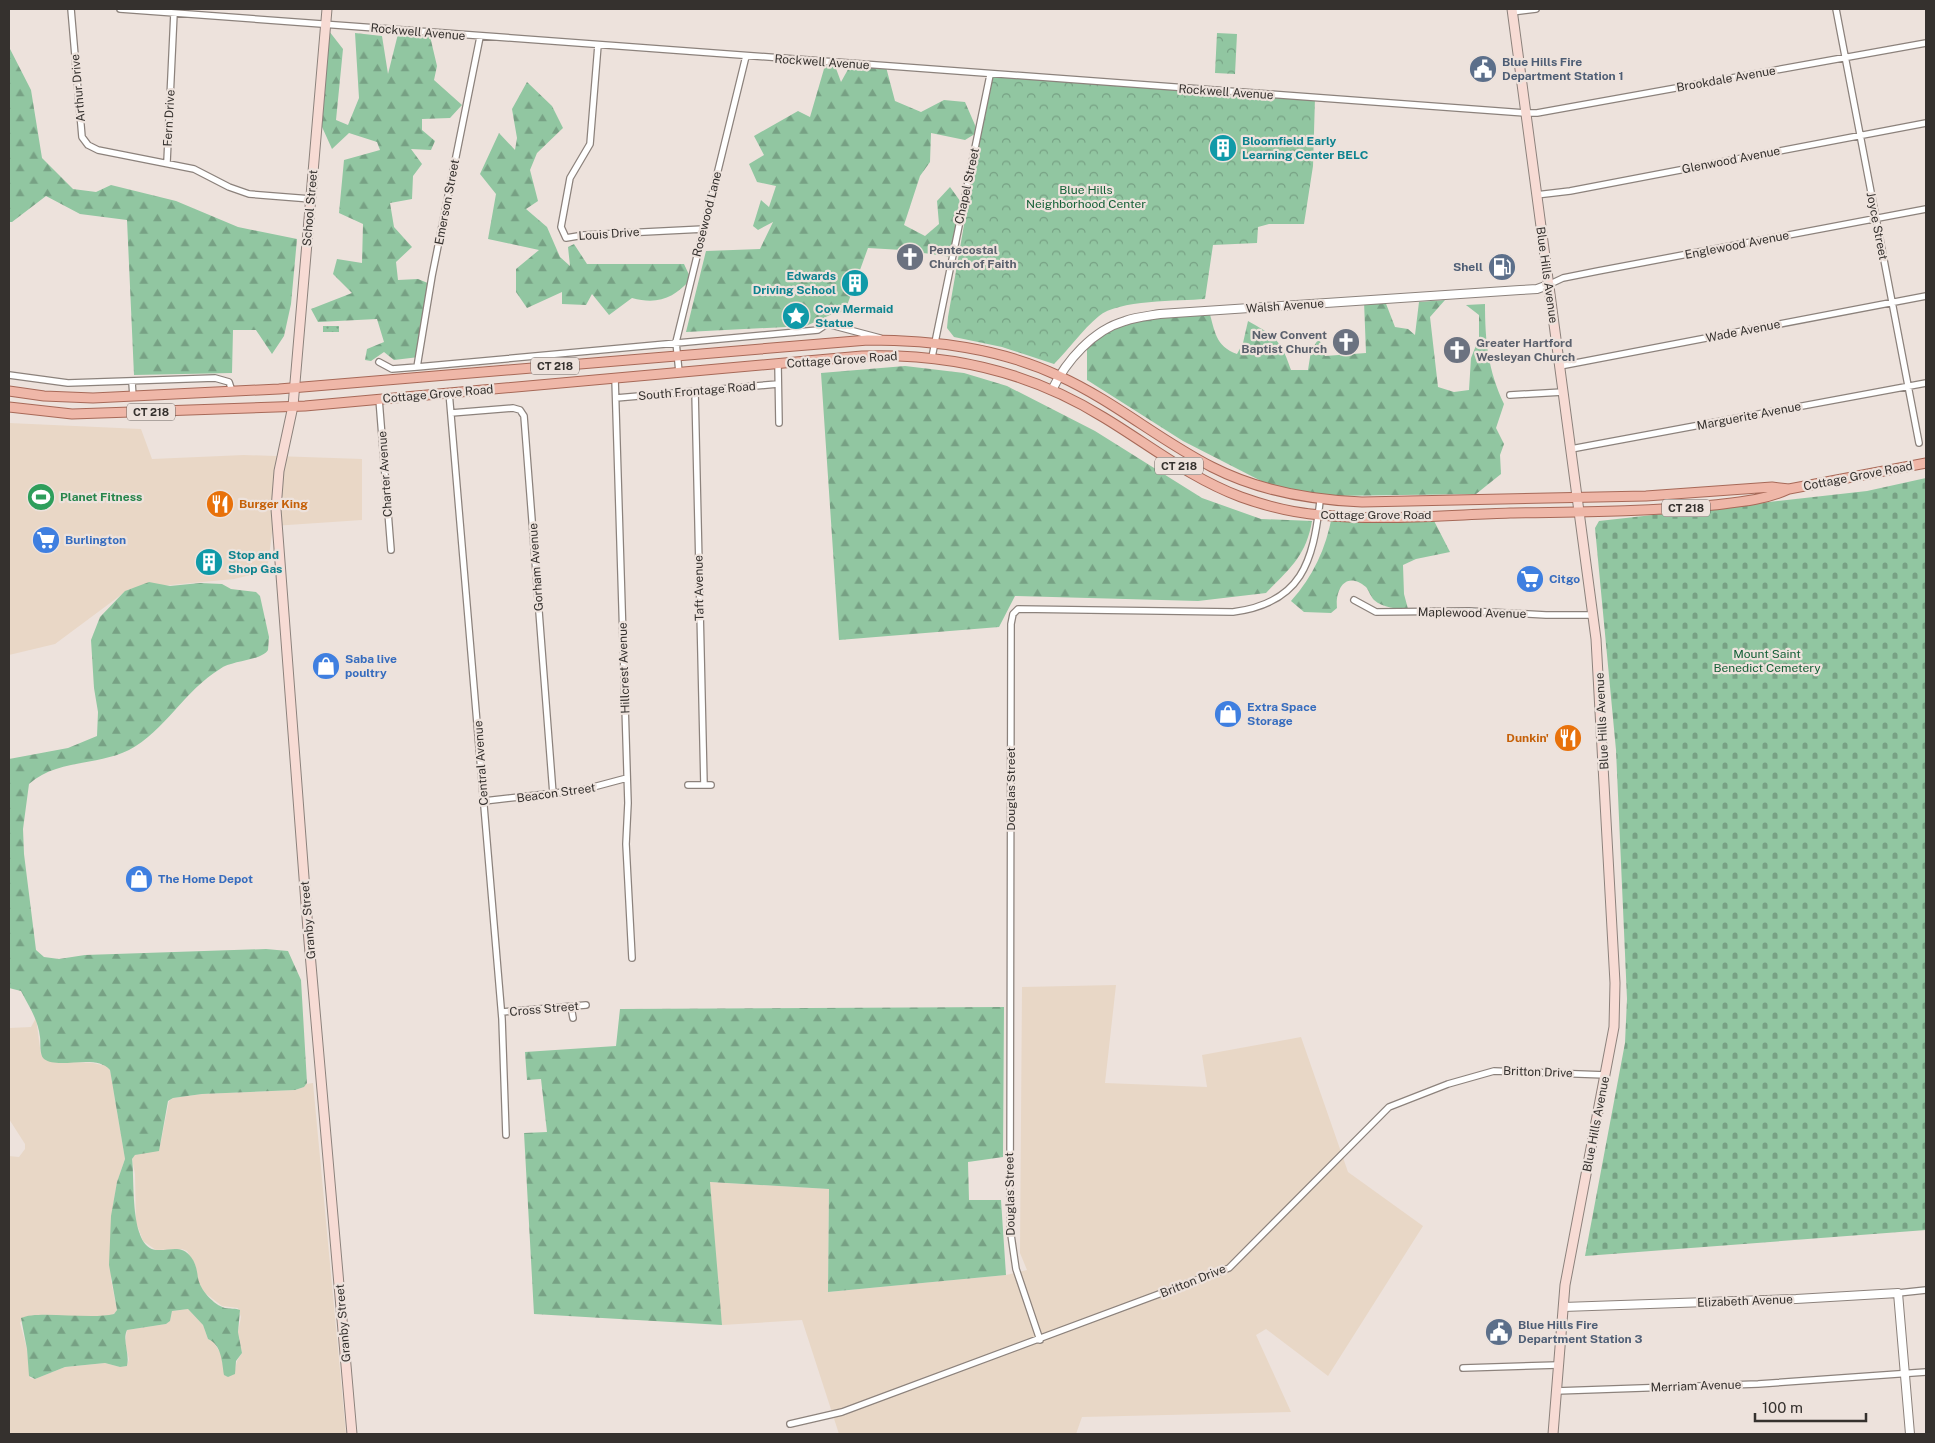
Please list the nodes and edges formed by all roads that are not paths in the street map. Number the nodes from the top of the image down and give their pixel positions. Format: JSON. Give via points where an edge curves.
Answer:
{"nodes":[{"id":1,"x":71,"y":9,"type":"edge"},
{"id":2,"x":120,"y":9,"type":"edge"},
{"id":3,"x":327,"y":9,"type":"edge"},
{"id":4,"x":1536,"y":9,"type":"edge"},
{"id":5,"x":1836,"y":9,"type":"edge"},
{"id":6,"x":1512,"y":10,"type":"edge"},
{"id":7,"x":174,"y":13,"type":"junction"},
{"id":8,"x":326,"y":24,"type":"junction"},
{"id":9,"x":480,"y":37,"type":"junction"},
{"id":10,"x":1926,"y":43,"type":"edge"},
{"id":11,"x":598,"y":45,"type":"junction"},
{"id":12,"x":746,"y":56,"type":"junction"},
{"id":13,"x":1846,"y":58,"type":"junction"},
{"id":14,"x":990,"y":75,"type":"junction"},
{"id":15,"x":1525,"y":113,"type":"junction"},
{"id":16,"x":1926,"y":122,"type":"edge"},
{"id":17,"x":1860,"y":135,"type":"junction"},
{"id":18,"x":167,"y":162,"type":"junction"},
{"id":19,"x":1536,"y":195,"type":"junction"},
{"id":20,"x":311,"y":199,"type":"junction"},
{"id":21,"x":1926,"y":210,"type":"edge"},
{"id":22,"x":1876,"y":219,"type":"junction"},
{"id":23,"x":704,"y":229,"type":"junction"},
{"id":24,"x":1548,"y":284,"type":"junction"},
{"id":25,"x":1926,"y":296,"type":"edge"},
{"id":26,"x":1892,"y":303,"type":"junction"},
{"id":27,"x":887,"y":340,"type":"junction"},
{"id":28,"x":935,"y":341,"type":"junction"},
{"id":29,"x":676,"y":342,"type":"junction"},
{"id":30,"x":678,"y":356,"type":"junction"},
{"id":31,"x":932,"y":357,"type":"junction"},
{"id":32,"x":379,"y":362,"type":"dead end"},
{"id":33,"x":778,"y":364,"type":"junction"},
{"id":34,"x":1560,"y":366,"type":"junction"},
{"id":35,"x":417,"y":367,"type":"junction"},
{"id":36,"x":679,"y":372,"type":"junction"},
{"id":37,"x":9,"y":375,"type":"edge"},
{"id":38,"x":1059,"y":375,"type":"junction"},
{"id":39,"x":615,"y":378,"type":"junction"},
{"id":40,"x":132,"y":382,"type":"junction"},
{"id":41,"x":1926,"y":383,"type":"edge"},
{"id":42,"x":778,"y":384,"type":"junction"},
{"id":43,"x":1908,"y":386,"type":"junction"},
{"id":44,"x":294,"y":388,"type":"junction"},
{"id":45,"x":1052,"y":390,"type":"junction"},
{"id":46,"x":9,"y":391,"type":"edge"},
{"id":47,"x":232,"y":391,"type":"junction"},
{"id":48,"x":695,"y":391,"type":"junction"},
{"id":49,"x":449,"y":392,"type":"junction"},
{"id":50,"x":1564,"y":392,"type":"junction"},
{"id":51,"x":1510,"y":395,"type":"dead end"},
{"id":52,"x":133,"y":397,"type":"junction"},
{"id":53,"x":616,"y":398,"type":"junction"},
{"id":54,"x":379,"y":399,"type":"junction"},
{"id":55,"x":293,"y":406,"type":"junction"},
{"id":56,"x":9,"y":407,"type":"edge"},
{"id":57,"x":451,"y":413,"type":"junction"},
{"id":58,"x":780,"y":423,"type":"dead end"},
{"id":59,"x":1920,"y":443,"type":"dead end"},
{"id":60,"x":1571,"y":449,"type":"junction"},
{"id":61,"x":1926,"y":463,"type":"edge"},
{"id":62,"x":1789,"y":489,"type":"junction"},
{"id":63,"x":1579,"y":497,"type":"junction"},
{"id":64,"x":1320,"y":501,"type":"junction"},
{"id":65,"x":1580,"y":512,"type":"junction"},
{"id":66,"x":1318,"y":515,"type":"junction"},
{"id":67,"x":391,"y":550,"type":"dead end"},
{"id":68,"x":1354,"y":600,"type":"dead end"},
{"id":69,"x":1593,"y":615,"type":"junction"},
{"id":70,"x":627,"y":778,"type":"junction"},
{"id":71,"x":688,"y":785,"type":"dead end"},
{"id":72,"x":704,"y":785,"type":"junction"},
{"id":73,"x":712,"y":785,"type":"dead end"},
{"id":74,"x":553,"y":794,"type":"junction"},
{"id":75,"x":484,"y":801,"type":"junction"},
{"id":76,"x":632,"y":958,"type":"dead end"},
{"id":77,"x":586,"y":1005,"type":"dead end"},
{"id":78,"x":572,"y":1007,"type":"junction"},
{"id":79,"x":502,"y":1012,"type":"junction"},
{"id":80,"x":572,"y":1018,"type":"dead end"},
{"id":81,"x":1606,"y":1075,"type":"junction"},
{"id":82,"x":506,"y":1135,"type":"dead end"},
{"id":83,"x":1926,"y":1290,"type":"edge"},
{"id":84,"x":1898,"y":1292,"type":"junction"},
{"id":85,"x":1563,"y":1307,"type":"junction"},
{"id":86,"x":1040,"y":1340,"type":"junction"},
{"id":87,"x":1558,"y":1364,"type":"junction"},
{"id":88,"x":1463,"y":1368,"type":"dead end"},
{"id":89,"x":1926,"y":1372,"type":"edge"},
{"id":90,"x":1905,"y":1374,"type":"junction"},
{"id":91,"x":1556,"y":1391,"type":"junction"},
{"id":92,"x":790,"y":1424,"type":"dead end"},
{"id":93,"x":352,"y":1434,"type":"edge"},
{"id":94,"x":1553,"y":1434,"type":"edge"},
{"id":95,"x":1910,"y":1434,"type":"edge"}],
"edges":[{"from":1,"to":18,"type":"street","name":"Arthur Drive","via":[[82,137],[98,150]]},
{"from":2,"to":7,"type":"street","name":"Rockwell Avenue"},
{"from":3,"to":8,"type":"main road","name":"School Street"},
{"from":4,"to":6,"type":"street"},
{"from":5,"to":13,"type":"street","name":"Joyce Street"},
{"from":6,"to":15,"type":"main road","name":"Blue Hills Avenue"},
{"from":7,"to":8,"type":"street","name":"Rockwell Avenue"},
{"from":7,"to":18,"type":"street","name":"Fern Drive"},
{"from":8,"to":9,"type":"street","name":"Rockwell Avenue"},
{"from":8,"to":20,"type":"main road","name":"School Street"},
{"from":9,"to":11,"type":"street","name":"Rockwell Avenue"},
{"from":9,"to":35,"type":"street","name":"Emerson Street"},
{"from":10,"to":13,"type":"street","name":"Brookdale Avenue"},
{"from":11,"to":12,"type":"street","name":"Rockwell Avenue"},
{"from":11,"to":23,"type":"street","name":"Louis Drive","via":[[590,144],[570,178],[560,228],[566,238],[584,234]]},
{"from":12,"to":14,"type":"street","name":"Rockwell Avenue"},
{"from":12,"to":23,"type":"street","name":"Rosewood Lane"},
{"from":13,"to":15,"type":"street","name":"Brookdale Avenue"},
{"from":13,"to":17,"type":"street","name":"Joyce Street"},
{"from":14,"to":15,"type":"street","name":"Rockwell Avenue"},
{"from":14,"to":28,"type":"street","name":"Chapel Street"},
{"from":15,"to":19,"type":"main road","name":"Blue Hills Avenue"},
{"from":16,"to":17,"type":"street","name":"Glenwood Avenue"},
{"from":17,"to":19,"type":"street","name":"Glenwood Avenue"},
{"from":17,"to":22,"type":"street","name":"Joyce Street"},
{"from":18,"to":20,"type":"street","name":"Fern Drive","via":[[194,169],[249,194]]},
{"from":19,"to":24,"type":"main road","name":"Blue Hills Avenue"},
{"from":20,"to":44,"type":"main road","name":"School Street"},
{"from":21,"to":22,"type":"street","name":"Englewood Avenue"},
{"from":22,"to":24,"type":"street","name":"Englewood Avenue","via":[[1598,271]]},
{"from":22,"to":26,"type":"street","name":"Joyce Street"},
{"from":23,"to":29,"type":"street","name":"Rosewood Lane"},
{"from":24,"to":34,"type":"main road","name":"Blue Hills Avenue"},
{"from":24,"to":38,"type":"street","name":"Walsh Avenue","via":[[1526,290],[1160,314],[1106,328],[1087,343]]},
{"from":25,"to":26,"type":"street","name":"Wade Avenue"},
{"from":26,"to":34,"type":"street","name":"Wade Avenue"},
{"from":26,"to":43,"type":"street","name":"Joyce Street"},
{"from":27,"to":28,"type":"main road","name":"Cottage Grove Road","number":"CT 218"},
{"from":27,"to":29,"type":"street","name":"Cottage Grove Road","via":[[827,324],[818,330]]},
{"from":27,"to":30,"type":"main road","name":"Cottage Grove Road","number":"CT 218"},
{"from":28,"to":31,"type":"street","name":"Chapel Street"},
{"from":28,"to":38,"type":"main road","name":"Cottage Grove Road","number":"CT 218","via":[[1010,357]]},
{"from":29,"to":30,"type":"street","name":"Rosewood Lane"},
{"from":29,"to":35,"type":"street","name":"Cottage Grove Road"},
{"from":30,"to":36,"type":"street","name":"Rosewood Lane"},
{"from":30,"to":44,"type":"main road","name":"Cottage Grove Road","number":"CT 218"},
{"from":31,"to":33,"type":"main road","name":"Cottage Grove Road","number":"CT 218","via":[[862,356]]},
{"from":31,"to":45,"type":"main road","name":"Cottage Grove Road","number":"CT 218","via":[[997,369]]},
{"from":32,"to":35,"type":"street","name":"Cottage Grove Road","via":[[392,369]]},
{"from":33,"to":36,"type":"main road","name":"Cottage Grove Road","number":"CT 218"},
{"from":33,"to":42,"type":"street"},
{"from":34,"to":50,"type":"main road","name":"Blue Hills Avenue"},
{"from":36,"to":39,"type":"main road","name":"Cottage Grove Road","number":"CT 218"},
{"from":37,"to":40,"type":"street","via":[[68,382]]},
{"from":38,"to":45,"type":"street","name":"Walsh Avenue"},
{"from":38,"to":64,"type":"main road","name":"Cottage Grove Road","number":"CT 218","via":[[1211,467],[1271,490]]},
{"from":39,"to":49,"type":"main road","name":"Cottage Grove Road","number":"CT 218"},
{"from":39,"to":53,"type":"street","name":"Hillcrest Avenue"},
{"from":40,"to":47,"type":"street","via":[[215,378],[229,382]]},
{"from":40,"to":52,"type":"street"},
{"from":41,"to":43,"type":"street","name":"Marguerite Avenue"},
{"from":42,"to":48,"type":"street","name":"South Frontage Road"},
{"from":42,"to":58,"type":"street"},
{"from":43,"to":59,"type":"street","name":"Joyce Street"},
{"from":43,"to":60,"type":"street","name":"Marguerite Avenue"},
{"from":44,"to":47,"type":"main road","name":"Cottage Grove Road","number":"CT 218"},
{"from":44,"to":55,"type":"main road","name":"School Street"},
{"from":45,"to":66,"type":"main road","name":"Cottage Grove Road","number":"CT 218","via":[[1102,416],[1206,482],[1272,507]]},
{"from":46,"to":52,"type":"main road","name":"Cottage Grove Road","number":"CT 218","via":[[74,398]]},
{"from":47,"to":52,"type":"main road","name":"Cottage Grove Road","number":"CT 218"},
{"from":48,"to":53,"type":"street","name":"South Frontage Road"},
{"from":48,"to":72,"type":"street","name":"Taft Avenue"},
{"from":49,"to":54,"type":"main road","name":"Cottage Grove Road","number":"CT 218"},
{"from":49,"to":57,"type":"street","name":"Central Avenue"},
{"from":50,"to":51,"type":"street"},
{"from":50,"to":60,"type":"main road","name":"Blue Hills Avenue"},
{"from":53,"to":70,"type":"street","name":"Hillcrest Avenue"},
{"from":54,"to":55,"type":"main road","name":"Cottage Grove Road","number":"CT 218"},
{"from":54,"to":67,"type":"street","name":"Charter Avenue"},
{"from":55,"to":56,"type":"main road","name":"Cottage Grove Road","number":"CT 218","via":[[72,414]]},
{"from":55,"to":93,"type":"main road","name":"Granby Street","via":[[277,483],[278,543]]},
{"from":57,"to":74,"type":"street","name":"Gorham Avenue","via":[[513,408],[524,416]]},
{"from":57,"to":75,"type":"street","name":"Central Avenue"},
{"from":60,"to":63,"type":"main road","name":"Blue Hills Avenue"},
{"from":61,"to":62,"type":"main road","name":"Cottage Grove Road","number":"CT 218"},
{"from":62,"to":63,"type":"main road","name":"Cottage Grove Road","number":"CT 218","via":[[1772,487]]},
{"from":62,"to":65,"type":"main road","name":"Cottage Grove Road","number":"CT 218","via":[[1774,496],[1689,507]]},
{"from":63,"to":64,"type":"main road","name":"Cottage Grove Road","number":"CT 218"},
{"from":63,"to":65,"type":"main road","name":"Blue Hills Avenue"},
{"from":64,"to":66,"type":"street","name":"Douglas Street"},
{"from":65,"to":66,"type":"main road","name":"Cottage Grove Road","number":"CT 218","via":[[1371,517]]},
{"from":65,"to":69,"type":"main road","name":"Blue Hills Avenue"},
{"from":66,"to":86,"type":"street","name":"Douglas Street","via":[[1313,550],[1300,578],[1268,604],[1252,610],[1018,609],[1013,614],[1010,1228],[1016,1269]]},
{"from":68,"to":69,"type":"street","name":"Maplewood Avenue","via":[[1376,612]]},
{"from":69,"to":81,"type":"main road","name":"Blue Hills Avenue","via":[[1601,700],[1615,982],[1614,1027]]},
{"from":70,"to":74,"type":"street","name":"Beacon Street","via":[[603,786]]},
{"from":70,"to":76,"type":"street","name":"Hillcrest Avenue","via":[[626,847]]},
{"from":71,"to":72,"type":"street"},
{"from":72,"to":73,"type":"street"},
{"from":74,"to":75,"type":"street","name":"Beacon Street"},
{"from":75,"to":79,"type":"street","name":"Central Avenue"},
{"from":77,"to":78,"type":"street","name":"Cross Street"},
{"from":78,"to":79,"type":"street","name":"Cross Street"},
{"from":78,"to":80,"type":"street"},
{"from":79,"to":82,"type":"street","name":"Central Avenue"},
{"from":81,"to":85,"type":"main road","name":"Blue Hills Avenue"},
{"from":81,"to":86,"type":"street","name":"Britton Drive","via":[[1494,1071],[1448,1084],[1389,1107],[1229,1268]]},
{"from":83,"to":84,"type":"street","name":"Elizabeth Avenue"},
{"from":84,"to":85,"type":"street","name":"Elizabeth Avenue"},
{"from":84,"to":90,"type":"street"},
{"from":85,"to":87,"type":"main road","name":"Blue Hills Avenue"},
{"from":86,"to":92,"type":"street","name":"Britton Drive","via":[[842,1412]]},
{"from":87,"to":88,"type":"street"},
{"from":87,"to":91,"type":"main road","name":"Blue Hills Avenue"},
{"from":89,"to":90,"type":"street","name":"Merriam Avenue"},
{"from":90,"to":91,"type":"street","name":"Merriam Avenue","via":[[1758,1384]]},
{"from":90,"to":95,"type":"street"},
{"from":91,"to":94,"type":"main road","name":"Blue Hills Avenue"}]}
